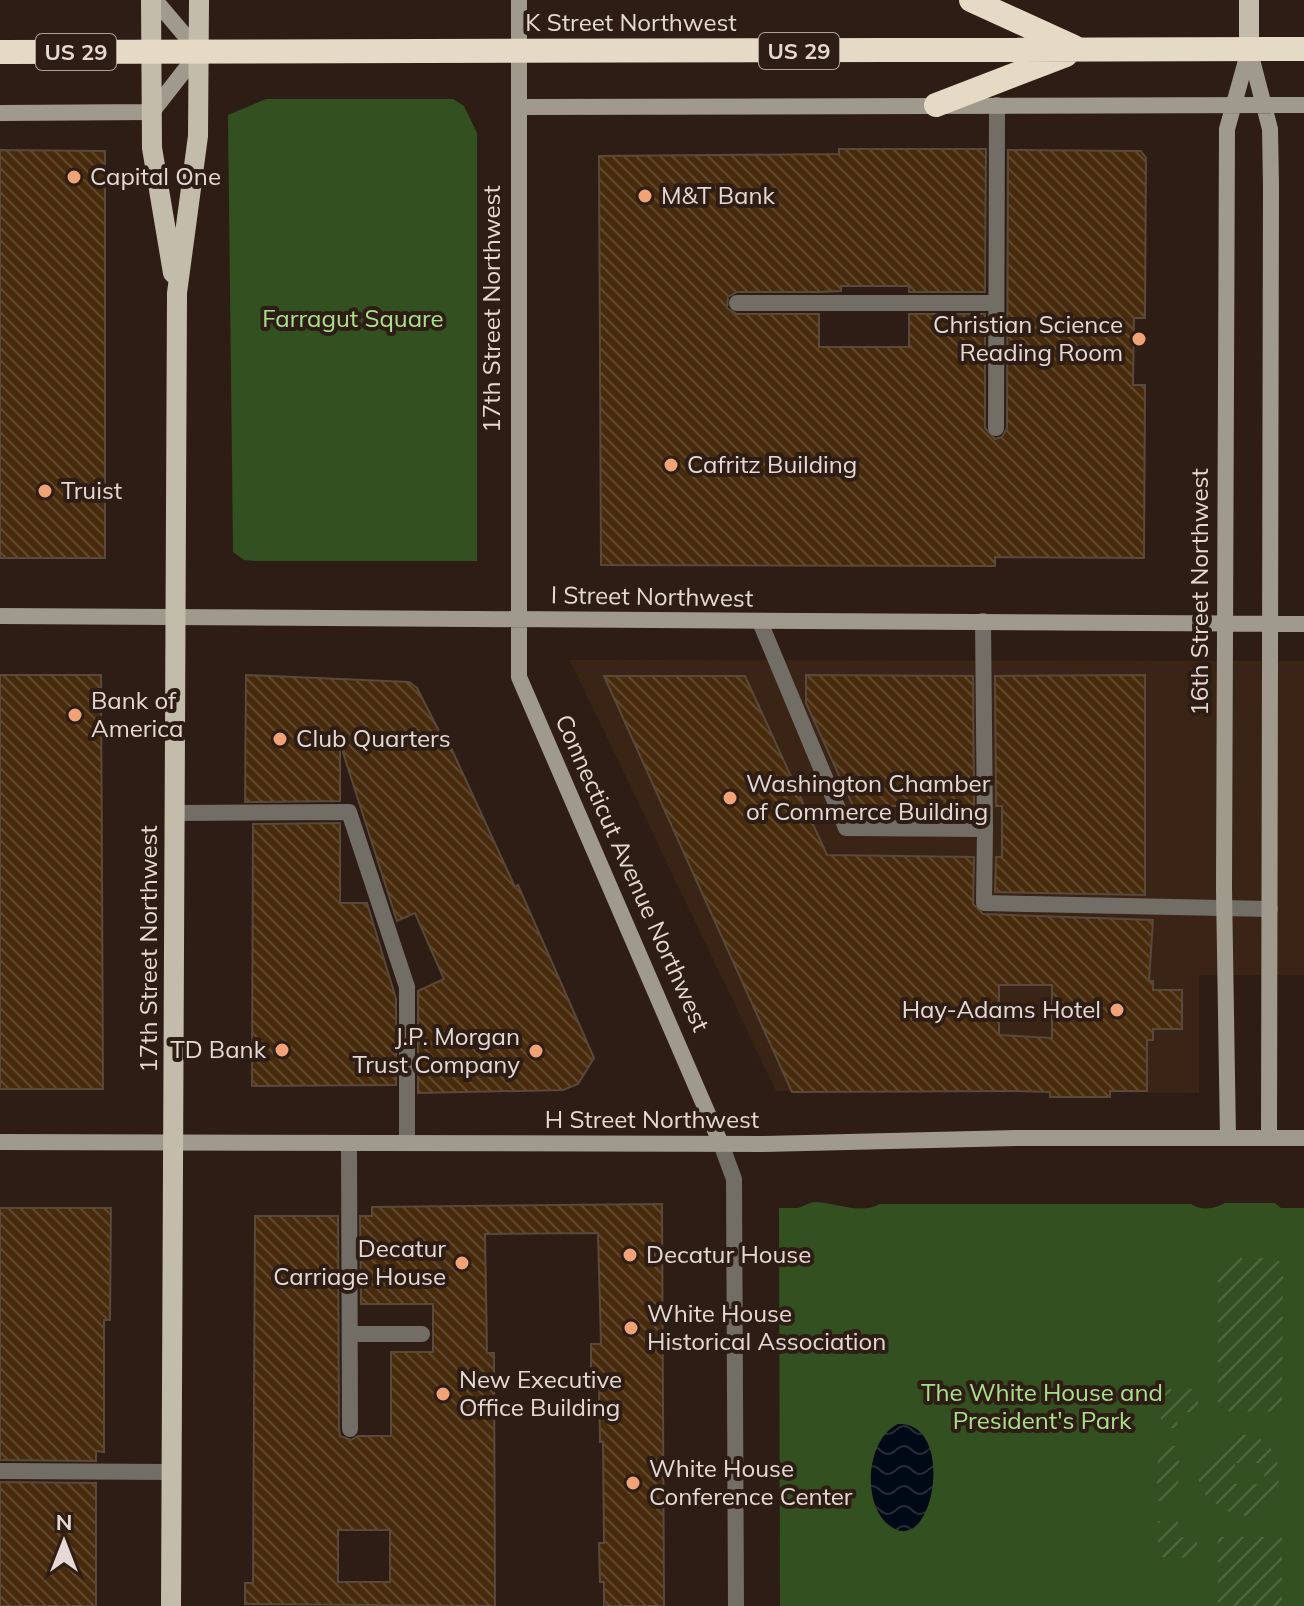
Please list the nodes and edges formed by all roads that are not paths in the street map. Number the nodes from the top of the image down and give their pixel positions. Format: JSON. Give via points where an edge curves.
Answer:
{"nodes":[{"id":1,"x":153,"y":0,"type":"edge"},
{"id":2,"x":199,"y":0,"type":"edge"},
{"id":3,"x":519,"y":0,"type":"edge"},
{"id":4,"x":971,"y":0,"type":"edge"},
{"id":5,"x":1249,"y":0,"type":"edge"},
{"id":6,"x":1304,"y":49,"type":"edge"},
{"id":7,"x":1080,"y":50,"type":"junction"},
{"id":8,"x":1249,"y":50,"type":"junction"},
{"id":9,"x":519,"y":51,"type":"junction"},
{"id":10,"x":0,"y":52,"type":"edge"},
{"id":11,"x":152,"y":52,"type":"junction"},
{"id":12,"x":199,"y":52,"type":"junction"},
{"id":13,"x":936,"y":105,"type":"junction"},
{"id":14,"x":997,"y":105,"type":"junction"},
{"id":15,"x":1233,"y":105,"type":"junction"},
{"id":16,"x":1264,"y":105,"type":"junction"},
{"id":17,"x":1304,"y":105,"type":"edge"},
{"id":18,"x":519,"y":107,"type":"junction"},
{"id":19,"x":152,"y":112,"type":"junction"},
{"id":20,"x":0,"y":113,"type":"edge"},
{"id":21,"x":177,"y":293,"type":"junction"},
{"id":22,"x":737,"y":303,"type":"dead end"},
{"id":23,"x":996,"y":303,"type":"junction"},
{"id":24,"x":996,"y":428,"type":"dead end"},
{"id":25,"x":0,"y":616,"type":"edge"},
{"id":26,"x":176,"y":617,"type":"junction"},
{"id":27,"x":518,"y":618,"type":"junction"},
{"id":28,"x":983,"y":621,"type":"junction"},
{"id":29,"x":760,"y":622,"type":"junction"},
{"id":30,"x":1226,"y":623,"type":"junction"},
{"id":31,"x":1268,"y":624,"type":"junction"},
{"id":32,"x":1304,"y":624,"type":"edge"},
{"id":33,"x":176,"y":813,"type":"junction"},
{"id":34,"x":985,"y":829,"type":"junction"},
{"id":35,"x":1225,"y":909,"type":"junction"},
{"id":36,"x":1270,"y":909,"type":"junction"},
{"id":37,"x":1228,"y":1138,"type":"junction"},
{"id":38,"x":1269,"y":1138,"type":"junction"},
{"id":39,"x":1304,"y":1138,"type":"edge"},
{"id":40,"x":0,"y":1142,"type":"edge"},
{"id":41,"x":174,"y":1142,"type":"junction"},
{"id":42,"x":349,"y":1143,"type":"junction"},
{"id":43,"x":407,"y":1143,"type":"junction"},
{"id":44,"x":721,"y":1144,"type":"junction"},
{"id":45,"x":350,"y":1334,"type":"junction"},
{"id":46,"x":422,"y":1334,"type":"dead end"},
{"id":47,"x":350,"y":1429,"type":"dead end"},
{"id":48,"x":0,"y":1471,"type":"edge"},
{"id":49,"x":171,"y":1472,"type":"junction"},
{"id":50,"x":171,"y":1606,"type":"edge"},
{"id":51,"x":736,"y":1606,"type":"edge"}],
"edges":[{"from":1,"to":11,"type":"main road"},
{"from":1,"to":12,"type":"street"},
{"from":2,"to":12,"type":"main road"},
{"from":3,"to":9,"type":"street","name":"17th Street Northwest"},
{"from":4,"to":7,"type":"highway"},
{"from":5,"to":8,"type":"main road","name":"16th Street Northwest"},
{"from":6,"to":8,"type":"highway","name":"K Street Northwest","number":"US 29"},
{"from":7,"to":8,"type":"highway","name":"K Street Northwest","number":"US 29"},
{"from":7,"to":9,"type":"highway","name":"K Street Northwest","number":"US 29"},
{"from":7,"to":13,"type":"highway"},
{"from":8,"to":15,"type":"street","name":"16th Street Northwest"},
{"from":8,"to":16,"type":"street","name":"16th Street Northwest"},
{"from":9,"to":12,"type":"highway","name":"K Street Northwest","number":"US 29"},
{"from":9,"to":18,"type":"street","name":"17th Street Northwest"},
{"from":10,"to":11,"type":"highway","name":"K Street Northwest","number":"US 29"},
{"from":11,"to":12,"type":"highway","name":"K Street Northwest","number":"US 29"},
{"from":11,"to":19,"type":"main road","name":"17th Street Northwest"},
{"from":12,"to":19,"type":"street"},
{"from":12,"to":21,"type":"main road","name":"17th Street Northwest","via":[[198,136]]},
{"from":13,"to":14,"type":"street"},
{"from":13,"to":18,"type":"street"},
{"from":14,"to":15,"type":"street"},
{"from":14,"to":23,"type":"street"},
{"from":15,"to":16,"type":"street"},
{"from":15,"to":30,"type":"street","name":"16th Street Northwest","via":[[1227,129]]},
{"from":16,"to":17,"type":"street"},
{"from":16,"to":31,"type":"street","name":"16th Street Northwest","via":[[1271,185]]},
{"from":18,"to":27,"type":"street","name":"17th Street Northwest"},
{"from":19,"to":20,"type":"street"},
{"from":19,"to":21,"type":"main road","name":"17th Street Northwest","via":[[152,148]]},
{"from":21,"to":26,"type":"main road","name":"17th Street Northwest"},
{"from":22,"to":23,"type":"street"},
{"from":23,"to":24,"type":"street"},
{"from":25,"to":26,"type":"street","name":"I Street Northwest"},
{"from":26,"to":27,"type":"street","name":"I Street Northwest"},
{"from":26,"to":33,"type":"main road","name":"17th Street Northwest"},
{"from":27,"to":29,"type":"street","name":"I Street Northwest"},
{"from":27,"to":44,"type":"street","name":"Connecticut Avenue Northwest","via":[[517,664],[524,694]]},
{"from":28,"to":29,"type":"street","name":"I Street Northwest"},
{"from":28,"to":30,"type":"street","name":"I Street Northwest"},
{"from":28,"to":34,"type":"street"},
{"from":29,"to":34,"type":"street","via":[[846,828]]},
{"from":30,"to":31,"type":"street","name":"I Street Northwest"},
{"from":30,"to":35,"type":"street","name":"16th Street Northwest"},
{"from":31,"to":32,"type":"street","name":"I Street Northwest"},
{"from":31,"to":36,"type":"street","name":"16th Street Northwest"},
{"from":33,"to":41,"type":"main road","name":"17th Street Northwest"},
{"from":33,"to":43,"type":"street","via":[[349,812],[407,987]]},
{"from":34,"to":35,"type":"street","via":[[984,903]]},
{"from":35,"to":36,"type":"street"},
{"from":35,"to":37,"type":"street","name":"16th Street Northwest"},
{"from":36,"to":38,"type":"street","name":"16th Street Northwest"},
{"from":37,"to":38,"type":"street","name":"H Street Northwest"},
{"from":37,"to":44,"type":"street","name":"H Street Northwest"},
{"from":38,"to":39,"type":"street","name":"H Street Northwest"},
{"from":40,"to":41,"type":"street","name":"H Street Northwest"},
{"from":41,"to":42,"type":"street","name":"H Street Northwest"},
{"from":41,"to":49,"type":"main road","name":"17th Street Northwest"},
{"from":42,"to":43,"type":"street","name":"H Street Northwest"},
{"from":42,"to":45,"type":"street"},
{"from":43,"to":44,"type":"street","name":"H Street Northwest"},
{"from":44,"to":51,"type":"street","via":[[734,1179]]},
{"from":45,"to":46,"type":"street"},
{"from":45,"to":47,"type":"street"},
{"from":48,"to":49,"type":"street"},
{"from":49,"to":50,"type":"main road","name":"17th Street Northwest"}]}
